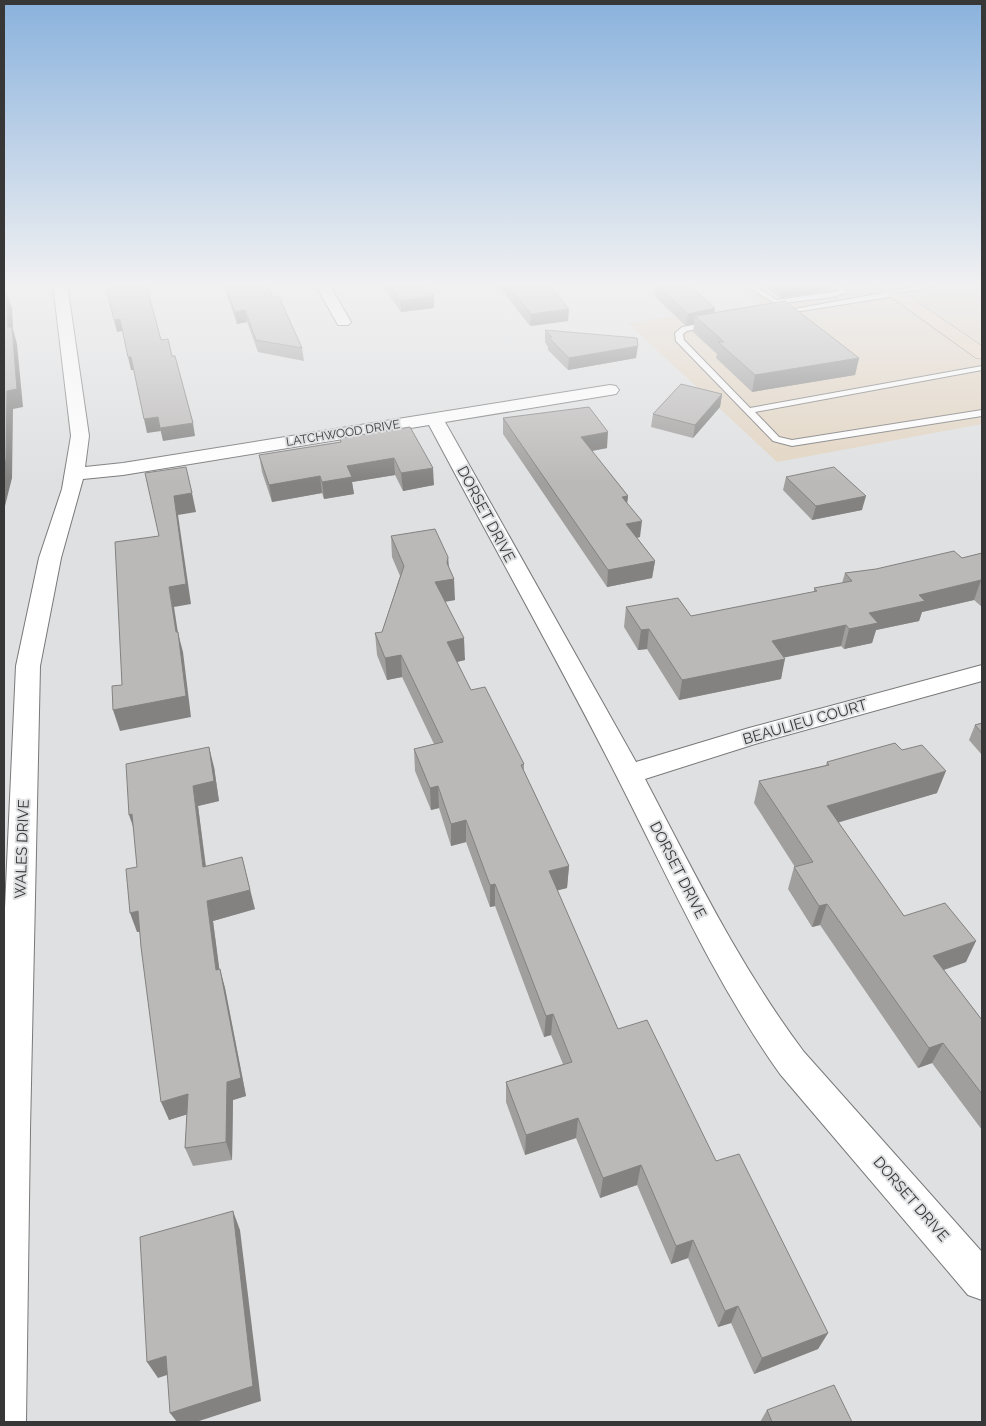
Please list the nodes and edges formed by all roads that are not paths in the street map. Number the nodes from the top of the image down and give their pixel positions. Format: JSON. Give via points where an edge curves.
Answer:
{"nodes":[{"id":1,"x":70,"y":351,"type":"edge"},
{"id":2,"x":690,"y":351,"type":"edge"},
{"id":3,"x":982,"y":368,"type":"edge"},
{"id":4,"x":610,"y":390,"type":"dead end"},
{"id":5,"x":748,"y":411,"type":"junction"},
{"id":6,"x":982,"y":413,"type":"edge"},
{"id":7,"x":434,"y":418,"type":"junction"},
{"id":8,"x":76,"y":474,"type":"junction"},
{"id":9,"x":982,"y":673,"type":"edge"},
{"id":10,"x":629,"y":774,"type":"junction"},
{"id":11,"x":982,"y":1281,"type":"edge"},
{"id":12,"x":5,"y":1422,"type":"edge"}],
"edges":[{"from":1,"to":8,"type":"street","name":"WALES DRIVE","via":[[80,436]]},
{"from":2,"to":5,"type":"lane"},
{"from":3,"to":5,"type":"lane"},
{"from":4,"to":7,"type":"street","name":"LATCHWOOD DRIVE"},
{"from":5,"to":6,"type":"lane","via":[[776,439],[792,443]]},
{"from":7,"to":8,"type":"street","name":"LATCHWOOD DRIVE"},
{"from":7,"to":10,"type":"street","name":"DORSET DRIVE"},
{"from":8,"to":12,"type":"street","name":"WALES DRIVE","via":[[50,558],[28,666]]},
{"from":9,"to":10,"type":"street","name":"BEAULIEU COURT"},
{"from":10,"to":11,"type":"street","name":"DORSET DRIVE","via":[[728,967],[767,1029],[792,1063]]}]}
